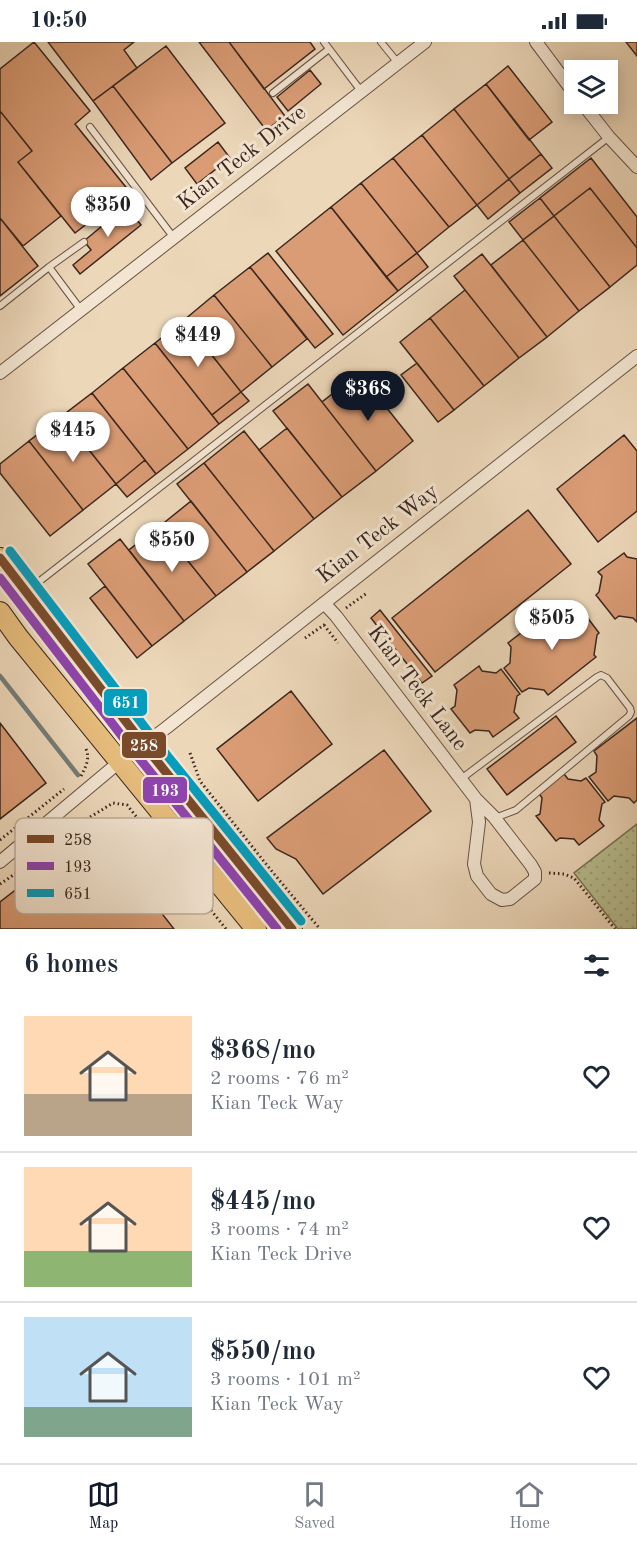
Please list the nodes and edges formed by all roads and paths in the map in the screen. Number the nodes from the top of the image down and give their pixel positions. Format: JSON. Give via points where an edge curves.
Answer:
{"nodes":[{"id":1,"x":324,"y":42,"type":"edge"},
{"id":2,"x":381,"y":42,"type":"edge"},
{"id":3,"x":425,"y":42,"type":"edge"},
{"id":4,"x":536,"y":42,"type":"edge"},
{"id":5,"x":329,"y":49,"type":"junction"},
{"id":6,"x":398,"y":63,"type":"junction"},
{"id":7,"x":564,"y":80,"type":"edge"},
{"id":8,"x":361,"y":91,"type":"junction"},
{"id":9,"x":273,"y":93,"type":"dead end"},
{"id":10,"x":591,"y":114,"type":"edge"},
{"id":11,"x":90,"y":127,"type":"dead end"},
{"id":12,"x":609,"y":136,"type":"junction"},
{"id":13,"x":637,"y":167,"type":"edge"},
{"id":14,"x":174,"y":238,"type":"junction"},
{"id":15,"x":84,"y":242,"type":"dead end"},
{"id":16,"x":49,"y":267,"type":"junction"},
{"id":17,"x":0,"y":306,"type":"edge"},
{"id":18,"x":82,"y":310,"type":"junction"},
{"id":19,"x":637,"y":356,"type":"edge"},
{"id":20,"x":0,"y":373,"type":"edge"},
{"id":21,"x":0,"y":558,"type":"edge"},
{"id":22,"x":26,"y":592,"type":"junction"},
{"id":23,"x":324,"y":603,"type":"junction"},
{"id":24,"x":0,"y":612,"type":"edge"},
{"id":25,"x":324,"y":625,"type":"dead end"},
{"id":26,"x":338,"y":644,"type":"dead end"},
{"id":27,"x":83,"y":744,"type":"dead end"},
{"id":28,"x":144,"y":745,"type":"junction"},
{"id":29,"x":190,"y":753,"type":"dead end"},
{"id":30,"x":120,"y":763,"type":"junction"},
{"id":31,"x":460,"y":779,"type":"junction"},
{"id":32,"x":76,"y":781,"type":"dead end"},
{"id":33,"x":68,"y":787,"type":"dead end"},
{"id":34,"x":476,"y":799,"type":"junction"},
{"id":35,"x":27,"y":818,"type":"edge"},
{"id":36,"x":53,"y":818,"type":"edge"},
{"id":37,"x":89,"y":818,"type":"edge"},
{"id":38,"x":137,"y":818,"type":"edge"},
{"id":39,"x":165,"y":818,"type":"edge"},
{"id":40,"x":203,"y":818,"type":"edge"},
{"id":41,"x":495,"y":818,"type":"junction"},
{"id":42,"x":15,"y":828,"type":"edge"},
{"id":43,"x":213,"y":831,"type":"edge"},
{"id":44,"x":0,"y":840,"type":"edge"},
{"id":45,"x":15,"y":850,"type":"edge"},
{"id":46,"x":0,"y":862,"type":"edge"},
{"id":47,"x":535,"y":872,"type":"junction"},
{"id":48,"x":15,"y":874,"type":"edge"},
{"id":49,"x":213,"y":877,"type":"edge"},
{"id":50,"x":0,"y":884,"type":"edge"},
{"id":51,"x":213,"y":913,"type":"edge"},
{"id":52,"x":226,"y":929,"type":"edge"},
{"id":53,"x":256,"y":929,"type":"edge"},
{"id":54,"x":292,"y":929,"type":"edge"},
{"id":55,"x":320,"y":929,"type":"edge"},
{"id":56,"x":615,"y":929,"type":"edge"}],
"edges":[{"from":1,"to":5,"type":"lane"},
{"from":2,"to":6,"type":"lane"},
{"from":3,"to":6,"type":"street","name":"Kian Teck Drive"},
{"from":4,"to":7,"type":"street"},
{"from":5,"to":8,"type":"lane"},
{"from":5,"to":9,"type":"lane"},
{"from":6,"to":8,"type":"street","name":"Kian Teck Drive"},
{"from":8,"to":14,"type":"street","name":"Kian Teck Drive"},
{"from":10,"to":12,"type":"street"},
{"from":11,"to":14,"type":"lane"},
{"from":12,"to":13,"type":"street"},
{"from":12,"to":22,"type":"lane"},
{"from":14,"to":18,"type":"street","name":"Kian Teck Drive"},
{"from":15,"to":16,"type":"lane"},
{"from":16,"to":17,"type":"lane"},
{"from":16,"to":18,"type":"lane"},
{"from":18,"to":20,"type":"street","name":"Kian Teck Drive"},
{"from":19,"to":23,"type":"street","name":"Kian Teck Way"},
{"from":21,"to":22,"type":"main road"},
{"from":22,"to":28,"type":"main road"},
{"from":23,"to":28,"type":"street","name":"Kian Teck Way"},
{"from":23,"to":31,"type":"street","name":"Kian Teck Lane"},
{"from":24,"to":30,"type":"main road"},
{"from":25,"to":26,"type":"path"},
{"from":27,"to":32,"type":"path","via":[[87,765]]},
{"from":28,"to":30,"type":"street","name":"Kian Teck Way"},
{"from":28,"to":40,"type":"main road"},
{"from":29,"to":55,"type":"path","via":[[201,781]]},
{"from":30,"to":36,"type":"street","name":"Kian Teck Way"},
{"from":30,"to":39,"type":"main road"},
{"from":31,"to":34,"type":"street","name":"Kian Teck Lane"},
{"from":31,"to":41,"type":"lane","via":[[597,677],[607,678],[630,708],[629,716],[516,810]]},
{"from":33,"to":35,"type":"path"},
{"from":34,"to":41,"type":"street","name":"Kian Teck Lane"},
{"from":34,"to":47,"type":"street","via":[[479,822],[474,864],[477,876],[491,894],[502,900],[510,899],[535,879]]},
{"from":37,"to":38,"type":"path","via":[[113,803],[127,805]]},
{"from":41,"to":47,"type":"street","name":"Kian Teck Lane"},
{"from":42,"to":44,"type":"path"},
{"from":43,"to":54,"type":"main road"},
{"from":45,"to":46,"type":"street","name":"Kian Teck Way"},
{"from":47,"to":56,"type":"path","via":[[574,878]]},
{"from":48,"to":50,"type":"path"},
{"from":49,"to":53,"type":"main road"},
{"from":51,"to":52,"type":"path"}]}
